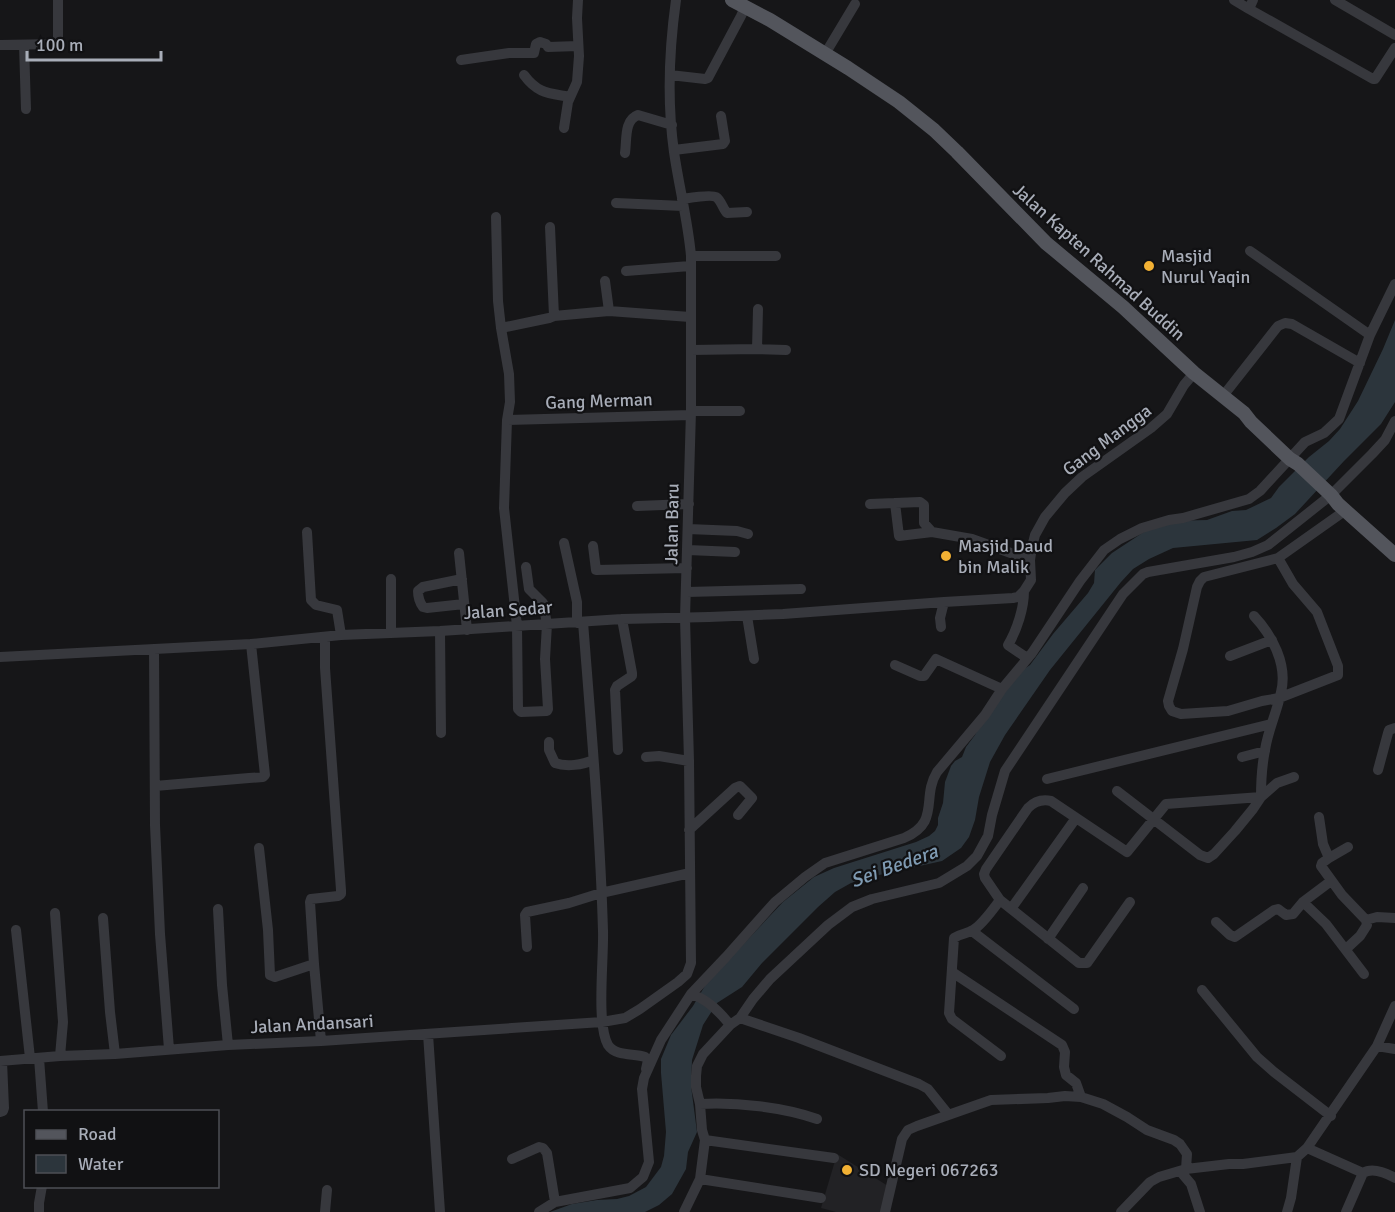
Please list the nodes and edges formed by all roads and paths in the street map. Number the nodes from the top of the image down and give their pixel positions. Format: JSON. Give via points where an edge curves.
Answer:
{"nodes":[{"id":1,"x":58,"y":0,"type":"edge"},
{"id":2,"x":578,"y":0,"type":"edge"},
{"id":3,"x":676,"y":0,"type":"edge"},
{"id":4,"x":732,"y":0,"type":"edge"},
{"id":5,"x":1234,"y":0,"type":"edge"},
{"id":6,"x":1335,"y":0,"type":"edge"},
{"id":7,"x":855,"y":4,"type":"dead end"},
{"id":8,"x":1251,"y":4,"type":"edge"},
{"id":9,"x":745,"y":7,"type":"junction"},
{"id":10,"x":1395,"y":35,"type":"edge"},
{"id":11,"x":0,"y":45,"type":"edge"},
{"id":12,"x":24,"y":45,"type":"junction"},
{"id":13,"x":578,"y":46,"type":"junction"},
{"id":14,"x":1395,"y":48,"type":"edge"},
{"id":15,"x":825,"y":54,"type":"junction"},
{"id":16,"x":461,"y":60,"type":"dead end"},
{"id":17,"x":524,"y":75,"type":"dead end"},
{"id":18,"x":670,"y":75,"type":"junction"},
{"id":19,"x":570,"y":97,"type":"junction"},
{"id":20,"x":26,"y":108,"type":"dead end"},
{"id":21,"x":721,"y":116,"type":"dead end"},
{"id":22,"x":672,"y":125,"type":"junction"},
{"id":23,"x":564,"y":128,"type":"dead end"},
{"id":24,"x":674,"y":152,"type":"junction"},
{"id":25,"x":625,"y":153,"type":"dead end"},
{"id":26,"x":682,"y":202,"type":"junction"},
{"id":27,"x":616,"y":203,"type":"dead end"},
{"id":28,"x":747,"y":212,"type":"dead end"},
{"id":29,"x":496,"y":217,"type":"dead end"},
{"id":30,"x":550,"y":227,"type":"dead end"},
{"id":31,"x":1250,"y":251,"type":"dead end"},
{"id":32,"x":776,"y":256,"type":"dead end"},
{"id":33,"x":691,"y":261,"type":"junction"},
{"id":34,"x":626,"y":271,"type":"dead end"},
{"id":35,"x":605,"y":280,"type":"dead end"},
{"id":36,"x":1395,"y":284,"type":"edge"},
{"id":37,"x":758,"y":309,"type":"dead end"},
{"id":38,"x":609,"y":311,"type":"junction"},
{"id":39,"x":554,"y":316,"type":"junction"},
{"id":40,"x":690,"y":317,"type":"junction"},
{"id":41,"x":501,"y":328,"type":"junction"},
{"id":42,"x":1370,"y":335,"type":"junction"},
{"id":43,"x":757,"y":349,"type":"junction"},
{"id":44,"x":691,"y":350,"type":"junction"},
{"id":45,"x":786,"y":350,"type":"dead end"},
{"id":46,"x":1360,"y":363,"type":"junction"},
{"id":47,"x":1194,"y":374,"type":"junction"},
{"id":48,"x":1223,"y":396,"type":"junction"},
{"id":49,"x":740,"y":411,"type":"dead end"},
{"id":50,"x":691,"y":413,"type":"junction"},
{"id":51,"x":507,"y":420,"type":"junction"},
{"id":52,"x":1395,"y":421,"type":"edge"},
{"id":53,"x":1294,"y":461,"type":"junction"},
{"id":54,"x":1326,"y":490,"type":"junction"},
{"id":55,"x":895,"y":503,"type":"junction"},
{"id":56,"x":689,"y":504,"type":"junction"},
{"id":57,"x":870,"y":504,"type":"dead end"},
{"id":58,"x":637,"y":506,"type":"dead end"},
{"id":59,"x":1346,"y":510,"type":"junction"},
{"id":60,"x":688,"y":529,"type":"junction"},
{"id":61,"x":307,"y":532,"type":"dead end"},
{"id":62,"x":932,"y":532,"type":"junction"},
{"id":63,"x":748,"y":534,"type":"dead end"},
{"id":64,"x":564,"y":543,"type":"dead end"},
{"id":65,"x":593,"y":546,"type":"dead end"},
{"id":66,"x":688,"y":550,"type":"junction"},
{"id":67,"x":735,"y":552,"type":"dead end"},
{"id":68,"x":459,"y":553,"type":"dead end"},
{"id":69,"x":1395,"y":555,"type":"edge"},
{"id":70,"x":1278,"y":558,"type":"junction"},
{"id":71,"x":1030,"y":560,"type":"junction"},
{"id":72,"x":526,"y":567,"type":"dead end"},
{"id":73,"x":687,"y":568,"type":"junction"},
{"id":74,"x":391,"y":579,"type":"dead end"},
{"id":75,"x":462,"y":579,"type":"junction"},
{"id":76,"x":801,"y":590,"type":"dead end"},
{"id":77,"x":687,"y":592,"type":"junction"},
{"id":78,"x":1021,"y":594,"type":"junction"},
{"id":79,"x":944,"y":602,"type":"junction"},
{"id":80,"x":464,"y":604,"type":"junction"},
{"id":81,"x":747,"y":616,"type":"junction"},
{"id":82,"x":1254,"y":616,"type":"dead end"},
{"id":83,"x":685,"y":618,"type":"junction"},
{"id":84,"x":622,"y":619,"type":"junction"},
{"id":85,"x":580,"y":622,"type":"junction"},
{"id":86,"x":547,"y":624,"type":"junction"},
{"id":87,"x":518,"y":626,"type":"junction"},
{"id":88,"x":941,"y":627,"type":"dead end"},
{"id":89,"x":467,"y":630,"type":"junction"},
{"id":90,"x":440,"y":631,"type":"junction"},
{"id":91,"x":391,"y":633,"type":"junction"},
{"id":92,"x":342,"y":635,"type":"junction"},
{"id":93,"x":325,"y":637,"type":"junction"},
{"id":94,"x":1272,"y":640,"type":"junction"},
{"id":95,"x":251,"y":644,"type":"junction"},
{"id":96,"x":154,"y":649,"type":"junction"},
{"id":97,"x":1230,"y":656,"type":"dead end"},
{"id":98,"x":0,"y":657,"type":"edge"},
{"id":99,"x":1027,"y":658,"type":"junction"},
{"id":100,"x":754,"y":659,"type":"dead end"},
{"id":101,"x":895,"y":665,"type":"dead end"},
{"id":102,"x":1002,"y":689,"type":"junction"},
{"id":103,"x":1280,"y":698,"type":"junction"},
{"id":104,"x":1271,"y":724,"type":"junction"},
{"id":105,"x":1395,"y":728,"type":"edge"},
{"id":106,"x":441,"y":733,"type":"dead end"},
{"id":107,"x":549,"y":742,"type":"dead end"},
{"id":108,"x":618,"y":750,"type":"dead end"},
{"id":109,"x":1265,"y":751,"type":"junction"},
{"id":110,"x":646,"y":757,"type":"dead end"},
{"id":111,"x":1242,"y":757,"type":"dead end"},
{"id":112,"x":593,"y":760,"type":"junction"},
{"id":113,"x":689,"y":761,"type":"junction"},
{"id":114,"x":1378,"y":770,"type":"dead end"},
{"id":115,"x":1294,"y":777,"type":"dead end"},
{"id":116,"x":1047,"y":779,"type":"dead end"},
{"id":117,"x":155,"y":786,"type":"junction"},
{"id":118,"x":1117,"y":791,"type":"dead end"},
{"id":119,"x":1260,"y":797,"type":"junction"},
{"id":120,"x":738,"y":815,"type":"dead end"},
{"id":121,"x":1319,"y":817,"type":"dead end"},
{"id":122,"x":1076,"y":818,"type":"junction"},
{"id":123,"x":1154,"y":819,"type":"junction"},
{"id":124,"x":689,"y":830,"type":"junction"},
{"id":125,"x":1348,"y":847,"type":"dead end"},
{"id":126,"x":259,"y":848,"type":"dead end"},
{"id":127,"x":1329,"y":858,"type":"junction"},
{"id":128,"x":690,"y":873,"type":"junction"},
{"id":129,"x":1331,"y":880,"type":"junction"},
{"id":130,"x":1083,"y":888,"type":"dead end"},
{"id":131,"x":601,"y":893,"type":"junction"},
{"id":132,"x":1000,"y":900,"type":"junction"},
{"id":133,"x":1130,"y":902,"type":"dead end"},
{"id":134,"x":1303,"y":902,"type":"junction"},
{"id":135,"x":218,"y":909,"type":"dead end"},
{"id":136,"x":1011,"y":909,"type":"junction"},
{"id":137,"x":55,"y":913,"type":"dead end"},
{"id":138,"x":103,"y":918,"type":"dead end"},
{"id":139,"x":1395,"y":918,"type":"edge"},
{"id":140,"x":1366,"y":920,"type":"junction"},
{"id":141,"x":1216,"y":922,"type":"dead end"},
{"id":142,"x":16,"y":930,"type":"dead end"},
{"id":143,"x":972,"y":931,"type":"junction"},
{"id":144,"x":1048,"y":939,"type":"junction"},
{"id":145,"x":527,"y":947,"type":"dead end"},
{"id":146,"x":1346,"y":949,"type":"junction"},
{"id":147,"x":314,"y":964,"type":"junction"},
{"id":148,"x":952,"y":972,"type":"junction"},
{"id":149,"x":1365,"y":974,"type":"dead end"},
{"id":150,"x":1202,"y":990,"type":"dead end"},
{"id":151,"x":694,"y":995,"type":"junction"},
{"id":152,"x":1395,"y":1006,"type":"edge"},
{"id":153,"x":1074,"y":1009,"type":"dead end"},
{"id":154,"x":625,"y":1018,"type":"joint"},
{"id":155,"x":740,"y":1018,"type":"junction"},
{"id":156,"x":602,"y":1022,"type":"junction"},
{"id":157,"x":730,"y":1025,"type":"junction"},
{"id":158,"x":428,"y":1034,"type":"junction"},
{"id":159,"x":321,"y":1041,"type":"junction"},
{"id":160,"x":228,"y":1045,"type":"junction"},
{"id":161,"x":1377,"y":1046,"type":"junction"},
{"id":162,"x":169,"y":1048,"type":"junction"},
{"id":163,"x":1395,"y":1049,"type":"edge"},
{"id":164,"x":115,"y":1054,"type":"junction"},
{"id":165,"x":60,"y":1056,"type":"junction"},
{"id":166,"x":1001,"y":1056,"type":"dead end"},
{"id":167,"x":34,"y":1058,"type":"junction"},
{"id":168,"x":1,"y":1061,"type":"edge"},
{"id":169,"x":644,"y":1078,"type":"junction"},
{"id":170,"x":1081,"y":1097,"type":"junction"},
{"id":171,"x":700,"y":1104,"type":"junction"},
{"id":172,"x":43,"y":1110,"type":"edge"},
{"id":173,"x":0,"y":1112,"type":"edge"},
{"id":174,"x":948,"y":1114,"type":"junction"},
{"id":175,"x":1330,"y":1116,"type":"junction"},
{"id":176,"x":817,"y":1119,"type":"dead end"},
{"id":177,"x":705,"y":1140,"type":"junction"},
{"id":178,"x":1307,"y":1148,"type":"junction"},
{"id":179,"x":1297,"y":1157,"type":"junction"},
{"id":180,"x":834,"y":1158,"type":"dead end"},
{"id":181,"x":512,"y":1160,"type":"dead end"},
{"id":182,"x":1183,"y":1170,"type":"junction"},
{"id":183,"x":1363,"y":1173,"type":"junction"},
{"id":184,"x":1395,"y":1178,"type":"edge"},
{"id":185,"x":700,"y":1179,"type":"junction"},
{"id":186,"x":42,"y":1188,"type":"edge"},
{"id":187,"x":327,"y":1190,"type":"dead end"},
{"id":188,"x":821,"y":1198,"type":"dead end"},
{"id":189,"x":555,"y":1202,"type":"junction"},
{"id":190,"x":1348,"y":1209,"type":"edge"},
{"id":191,"x":688,"y":1210,"type":"edge"},
{"id":192,"x":39,"y":1212,"type":"edge"},
{"id":193,"x":325,"y":1212,"type":"edge"},
{"id":194,"x":440,"y":1212,"type":"edge"},
{"id":195,"x":539,"y":1212,"type":"edge"},
{"id":196,"x":885,"y":1212,"type":"edge"},
{"id":197,"x":1121,"y":1212,"type":"edge"},
{"id":198,"x":1200,"y":1212,"type":"edge"},
{"id":199,"x":1287,"y":1212,"type":"edge"},
{"id":200,"x":1359,"y":1212,"type":"edge"}],
"edges":[{"from":1,"to":12,"type":"street","via":[[56,44]]},
{"from":2,"to":13,"type":"street"},
{"from":3,"to":18,"type":"street","name":"Jalan Baru"},
{"from":4,"to":9,"type":"main road","name":"Jalan Kapten Rahmad Buddin"},
{"from":5,"to":8,"type":"street"},
{"from":6,"to":10,"type":"street"},
{"from":7,"to":15,"type":"street"},
{"from":8,"to":14,"type":"street","via":[[1372,79]]},
{"from":9,"to":15,"type":"main road","name":"Jalan Kapten Rahmad Buddin"},
{"from":9,"to":18,"type":"street","via":[[708,78]]},
{"from":11,"to":12,"type":"street"},
{"from":12,"to":20,"type":"street"},
{"from":13,"to":16,"type":"street","via":[[548,47],[537,42],[531,54]]},
{"from":13,"to":19,"type":"street","via":[[577,82]]},
{"from":15,"to":47,"type":"main road","name":"Jalan Kapten Rahmad Buddin","via":[[934,130],[1046,243],[1123,307]]},
{"from":17,"to":19,"type":"street","via":[[534,87]]},
{"from":18,"to":22,"type":"street","name":"Jalan Baru"},
{"from":19,"to":23,"type":"street"},
{"from":21,"to":24,"type":"street","via":[[723,144]]},
{"from":22,"to":24,"type":"street","name":"Jalan Baru"},
{"from":22,"to":25,"type":"street","via":[[635,116],[628,122]]},
{"from":24,"to":26,"type":"street","name":"Jalan Baru"},
{"from":26,"to":27,"type":"street"},
{"from":26,"to":28,"type":"street","via":[[712,196],[724,212]]},
{"from":26,"to":33,"type":"street","name":"Jalan Baru"},
{"from":29,"to":41,"type":"street"},
{"from":30,"to":39,"type":"street"},
{"from":31,"to":42,"type":"street"},
{"from":32,"to":33,"type":"street"},
{"from":33,"to":34,"type":"street"},
{"from":33,"to":40,"type":"street","name":"Jalan Baru"},
{"from":35,"to":38,"type":"street"},
{"from":36,"to":42,"type":"street"},
{"from":37,"to":43,"type":"street"},
{"from":38,"to":39,"type":"street"},
{"from":38,"to":40,"type":"street"},
{"from":39,"to":41,"type":"street"},
{"from":40,"to":44,"type":"street","name":"Jalan Baru"},
{"from":41,"to":51,"type":"street","via":[[509,374]]},
{"from":42,"to":46,"type":"street"},
{"from":43,"to":44,"type":"street"},
{"from":43,"to":45,"type":"street"},
{"from":44,"to":50,"type":"street","name":"Jalan Baru"},
{"from":46,"to":48,"type":"street","via":[[1285,323],[1278,326]]},
{"from":46,"to":53,"type":"street","via":[[1339,419],[1324,433],[1305,442]]},
{"from":47,"to":48,"type":"main road","name":"Jalan Kapten Rahmad Buddin"},
{"from":47,"to":71,"type":"street","name":"Gang Mangga","via":[[1167,414],[1065,493],[1035,535]]},
{"from":48,"to":53,"type":"main road","name":"Jalan Kapten Rahmad Buddin"},
{"from":49,"to":50,"type":"street","name":"Gang Merman"},
{"from":50,"to":51,"type":"street","name":"Gang Merman"},
{"from":50,"to":56,"type":"street","name":"Jalan Baru"},
{"from":51,"to":87,"type":"street","via":[[504,508]]},
{"from":52,"to":54,"type":"street","via":[[1385,440]]},
{"from":53,"to":54,"type":"main road","name":"Jalan Kapten Rahmad Buddin"},
{"from":53,"to":99,"type":"street","via":[[1249,499],[1142,528],[1104,550]]},
{"from":54,"to":59,"type":"main road","name":"Jalan Kapten Rahmad Buddin"},
{"from":54,"to":155,"type":"street","via":[[1268,545],[1216,561],[1143,574],[1123,594],[1005,771],[988,836],[977,856],[939,883],[852,907],[770,979]]},
{"from":55,"to":57,"type":"street"},
{"from":55,"to":62,"type":"street","via":[[922,503],[924,523]]},
{"from":55,"to":62,"type":"street","via":[[899,536]]},
{"from":56,"to":58,"type":"street"},
{"from":56,"to":60,"type":"street","name":"Jalan Baru"},
{"from":59,"to":69,"type":"main road","name":"Jalan Kapten Rahmad Buddin"},
{"from":59,"to":70,"type":"street"},
{"from":60,"to":63,"type":"street"},
{"from":60,"to":66,"type":"street","name":"Jalan Baru"},
{"from":61,"to":92,"type":"street","via":[[311,600],[337,610]]},
{"from":62,"to":71,"type":"street","via":[[972,539]]},
{"from":64,"to":85,"type":"street"},
{"from":65,"to":73,"type":"street","via":[[596,570]]},
{"from":66,"to":67,"type":"street"},
{"from":66,"to":73,"type":"street","name":"Jalan Baru"},
{"from":68,"to":75,"type":"street"},
{"from":70,"to":103,"type":"street","via":[[1293,584],[1317,612],[1338,666],[1336,676]]},
{"from":70,"to":103,"type":"street","via":[[1204,577],[1200,582],[1168,700],[1172,711],[1195,714],[1228,711]]},
{"from":71,"to":78,"type":"street","name":"Gang Mangga","via":[[1030,580]]},
{"from":72,"to":86,"type":"street","via":[[529,590],[543,603]]},
{"from":73,"to":77,"type":"street","name":"Jalan Baru"},
{"from":74,"to":91,"type":"street"},
{"from":75,"to":80,"type":"street"},
{"from":75,"to":80,"type":"street","via":[[423,587],[418,594],[427,608]]},
{"from":76,"to":77,"type":"street"},
{"from":77,"to":83,"type":"street","name":"Jalan Baru"},
{"from":78,"to":79,"type":"street","name":"Jalan Sedar"},
{"from":78,"to":99,"type":"street","name":"Gang Mangga","via":[[1022,609],[1008,645]]},
{"from":79,"to":81,"type":"street","name":"Jalan Sedar"},
{"from":79,"to":88,"type":"street"},
{"from":80,"to":89,"type":"street"},
{"from":81,"to":83,"type":"street","name":"Jalan Sedar"},
{"from":81,"to":100,"type":"street"},
{"from":82,"to":94,"type":"street"},
{"from":83,"to":84,"type":"street","name":"Jalan Sedar"},
{"from":83,"to":113,"type":"street","name":"Jalan Baru"},
{"from":84,"to":85,"type":"street","name":"Jalan Sedar"},
{"from":84,"to":108,"type":"street","via":[[632,676],[615,690]]},
{"from":85,"to":86,"type":"street","name":"Jalan Sedar"},
{"from":85,"to":112,"type":"street"},
{"from":86,"to":87,"type":"street","name":"Jalan Sedar"},
{"from":86,"to":87,"type":"street","via":[[546,711],[518,709]]},
{"from":87,"to":89,"type":"street","name":"Jalan Sedar"},
{"from":89,"to":90,"type":"street","name":"Jalan Sedar"},
{"from":90,"to":91,"type":"street","name":"Jalan Sedar"},
{"from":90,"to":106,"type":"street"},
{"from":91,"to":92,"type":"street","name":"Jalan Sedar"},
{"from":92,"to":93,"type":"street","name":"Jalan Sedar"},
{"from":93,"to":95,"type":"street","name":"Jalan Sedar"},
{"from":93,"to":147,"type":"street","via":[[341,894],[311,899]]},
{"from":94,"to":97,"type":"street"},
{"from":94,"to":103,"type":"street","via":[[1283,674]]},
{"from":95,"to":96,"type":"street","name":"Jalan Sedar"},
{"from":95,"to":117,"type":"street","via":[[265,775]]},
{"from":96,"to":98,"type":"street","name":"Jalan Sedar"},
{"from":96,"to":117,"type":"street"},
{"from":99,"to":102,"type":"street"},
{"from":101,"to":102,"type":"street","via":[[924,676],[936,659]]},
{"from":102,"to":151,"type":"street","via":[[933,778],[928,815],[916,833],[825,863],[805,877],[774,902]]},
{"from":103,"to":104,"type":"street"},
{"from":104,"to":109,"type":"street"},
{"from":104,"to":116,"type":"street"},
{"from":105,"to":114,"type":"street","via":[[1389,730]]},
{"from":107,"to":112,"type":"street","via":[[555,763]]},
{"from":109,"to":111,"type":"street"},
{"from":109,"to":119,"type":"street"},
{"from":110,"to":113,"type":"street"},
{"from":112,"to":131,"type":"street"},
{"from":113,"to":124,"type":"street","name":"Jalan Baru"},
{"from":115,"to":119,"type":"street","via":[[1277,783]]},
{"from":117,"to":162,"type":"street"},
{"from":118,"to":123,"type":"street"},
{"from":119,"to":123,"type":"street","via":[[1166,804]]},
{"from":119,"to":123,"type":"street","via":[[1235,831],[1208,858]]},
{"from":120,"to":124,"type":"street","via":[[752,798],[740,786]]},
{"from":121,"to":127,"type":"street"},
{"from":122,"to":123,"type":"street","via":[[1127,852]]},
{"from":122,"to":132,"type":"street","via":[[1051,801],[1042,800],[1028,808],[984,874]]},
{"from":122,"to":136,"type":"street"},
{"from":124,"to":128,"type":"street","name":"Jalan Baru"},
{"from":125,"to":127,"type":"street"},
{"from":126,"to":147,"type":"street","via":[[270,975],[275,977]]},
{"from":127,"to":129,"type":"street","via":[[1321,865]]},
{"from":128,"to":131,"type":"street"},
{"from":128,"to":154,"type":"street","name":"Jalan Baru","via":[[691,963],[687,974]]},
{"from":129,"to":134,"type":"street"},
{"from":129,"to":140,"type":"street"},
{"from":130,"to":144,"type":"street"},
{"from":131,"to":145,"type":"street","via":[[527,912]]},
{"from":131,"to":156,"type":"street"},
{"from":132,"to":136,"type":"street"},
{"from":132,"to":143,"type":"street"},
{"from":133,"to":144,"type":"street","via":[[1087,963],[1079,963]]},
{"from":134,"to":141,"type":"street","via":[[1293,914],[1274,910],[1235,937]]},
{"from":134,"to":146,"type":"street"},
{"from":135,"to":160,"type":"street"},
{"from":136,"to":144,"type":"street"},
{"from":137,"to":165,"type":"street","via":[[63,1022]]},
{"from":138,"to":164,"type":"street"},
{"from":139,"to":140,"type":"street"},
{"from":140,"to":146,"type":"street","via":[[1360,936]]},
{"from":142,"to":167,"type":"street"},
{"from":143,"to":148,"type":"street","via":[[954,938]]},
{"from":143,"to":153,"type":"street"},
{"from":146,"to":149,"type":"street"},
{"from":147,"to":159,"type":"street"},
{"from":148,"to":166,"type":"street","via":[[950,1017]]},
{"from":148,"to":170,"type":"street","via":[[1062,1045],[1066,1075],[1076,1083]]},
{"from":150,"to":175,"type":"street","via":[[1257,1057]]},
{"from":151,"to":157,"type":"street","via":[[720,1012]]},
{"from":151,"to":169,"type":"street","via":[[661,1040]]},
{"from":152,"to":161,"type":"street"},
{"from":154,"to":156,"type":"street","name":"Jalan Andansari"},
{"from":155,"to":157,"type":"street"},
{"from":155,"to":174,"type":"street","via":[[919,1084]]},
{"from":156,"to":158,"type":"street","name":"Jalan Andansari"},
{"from":156,"to":169,"type":"street","via":[[606,1041],[613,1050],[648,1060]]},
{"from":157,"to":171,"type":"street","via":[[697,1066]]},
{"from":158,"to":159,"type":"street","name":"Jalan Andansari"},
{"from":158,"to":194,"type":"street"},
{"from":159,"to":160,"type":"street","name":"Jalan Andansari"},
{"from":160,"to":162,"type":"street","name":"Jalan Andansari"},
{"from":161,"to":163,"type":"street"},
{"from":161,"to":175,"type":"street"},
{"from":162,"to":164,"type":"street","name":"Jalan Andansari"},
{"from":164,"to":165,"type":"street","name":"Jalan Andansari"},
{"from":165,"to":167,"type":"street","name":"Jalan Andansari"},
{"from":167,"to":168,"type":"street","name":"Jalan Andansari"},
{"from":167,"to":172,"type":"street"},
{"from":168,"to":173,"type":"street","via":[[4,1108]]},
{"from":169,"to":189,"type":"street","via":[[649,1162],[643,1177],[630,1188]]},
{"from":170,"to":174,"type":"street","via":[[991,1100]]},
{"from":170,"to":182,"type":"street","via":[[1180,1144],[1187,1154]]},
{"from":171,"to":176,"type":"street","via":[[731,1103]]},
{"from":171,"to":177,"type":"street"},
{"from":174,"to":196,"type":"street","via":[[904,1135]]},
{"from":175,"to":178,"type":"street"},
{"from":177,"to":180,"type":"street"},
{"from":177,"to":185,"type":"street"},
{"from":178,"to":179,"type":"street"},
{"from":178,"to":183,"type":"street"},
{"from":179,"to":182,"type":"street"},
{"from":179,"to":199,"type":"street"},
{"from":181,"to":189,"type":"street","via":[[543,1148]]},
{"from":182,"to":197,"type":"street","via":[[1150,1182]]},
{"from":182,"to":198,"type":"street"},
{"from":183,"to":184,"type":"street","via":[[1377,1171]]},
{"from":183,"to":190,"type":"street"},
{"from":185,"to":188,"type":"street"},
{"from":185,"to":191,"type":"street"},
{"from":186,"to":192,"type":"street"},
{"from":187,"to":193,"type":"street"},
{"from":189,"to":195,"type":"street"},
{"from":190,"to":200,"type":"street"}]}
